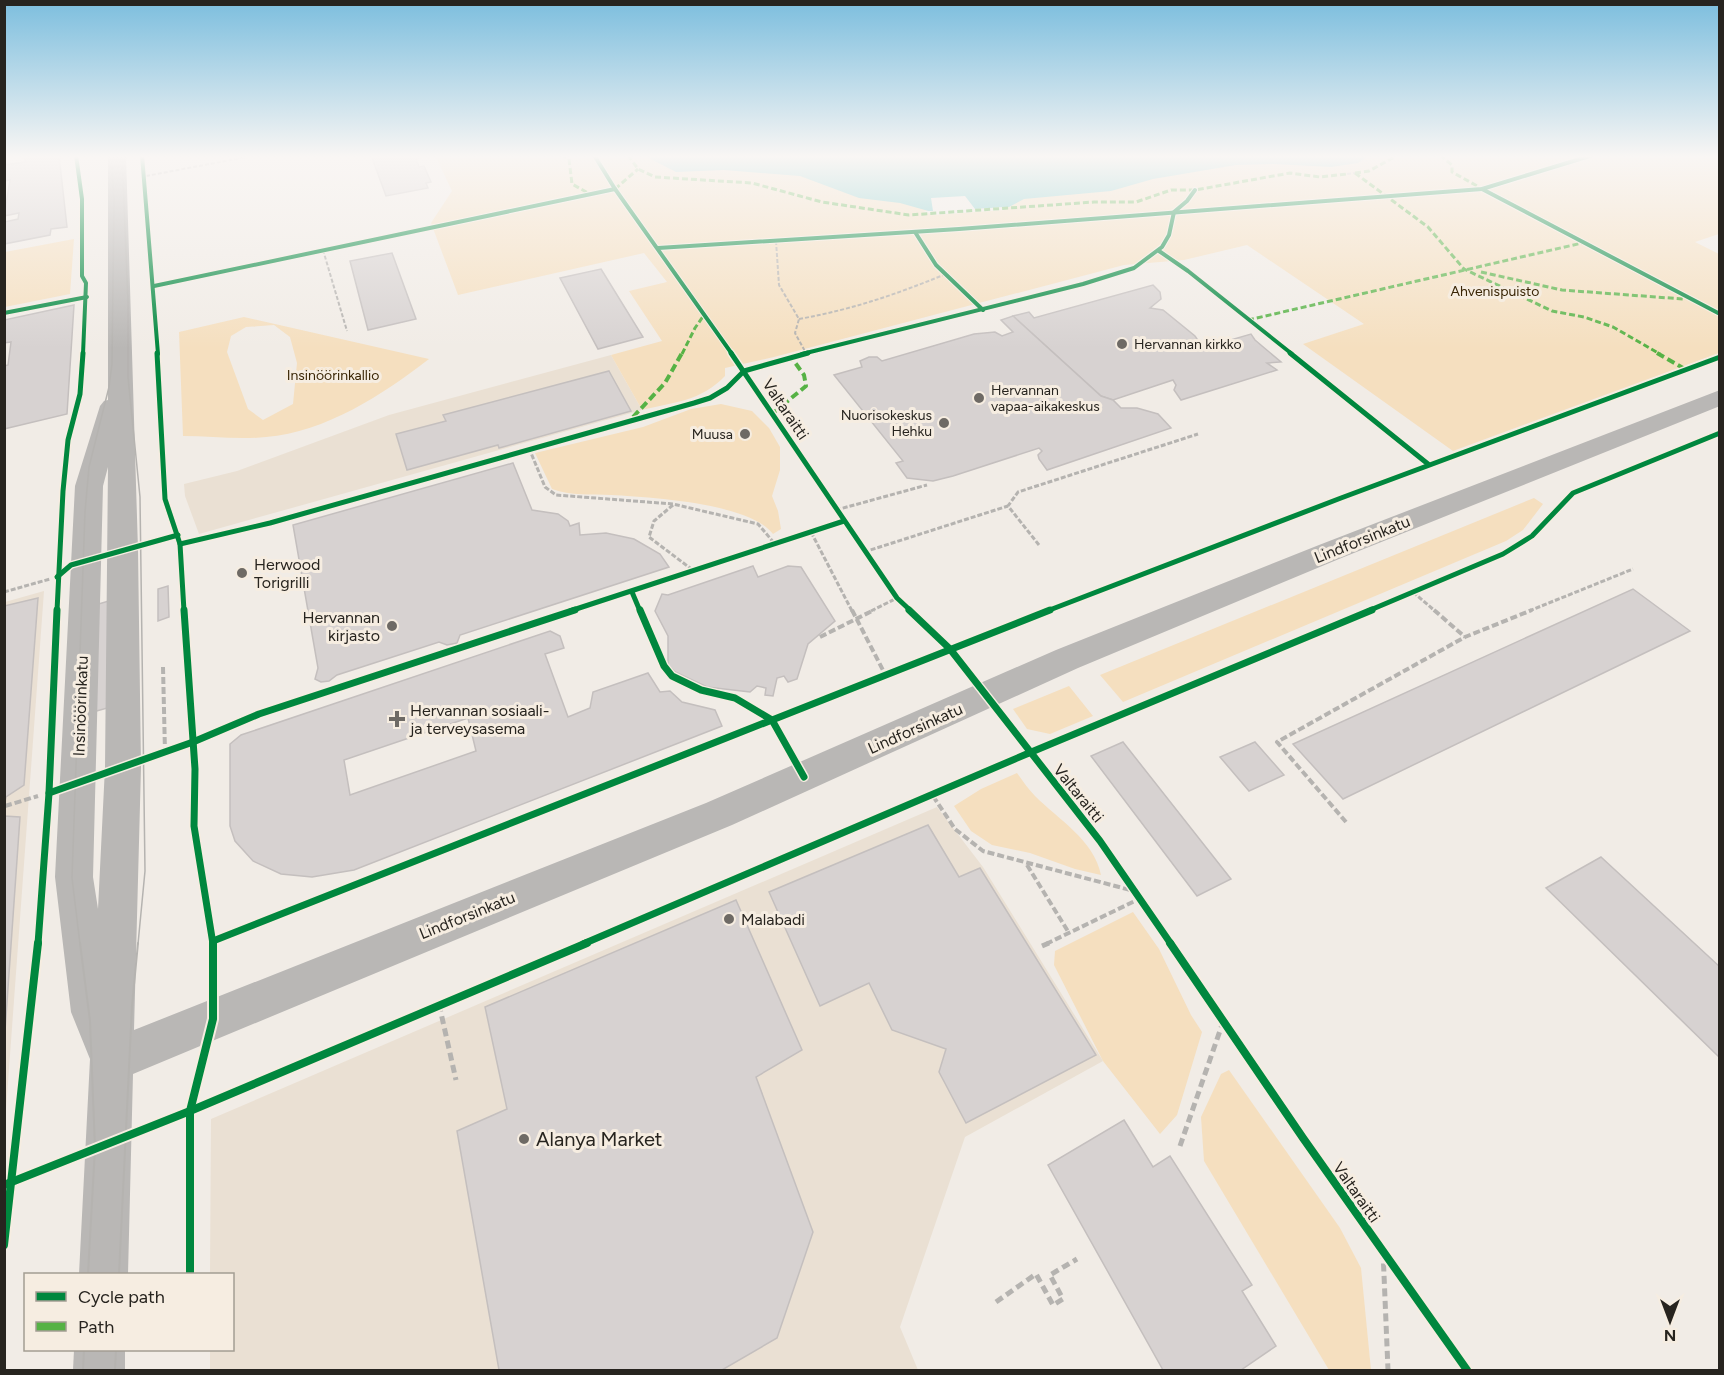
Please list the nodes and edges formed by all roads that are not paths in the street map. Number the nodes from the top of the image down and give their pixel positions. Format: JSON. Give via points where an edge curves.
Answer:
{"nodes":[{"id":1,"x":119,"y":219,"type":"edge"},
{"id":2,"x":121,"y":386,"type":"junction"},
{"id":3,"x":1719,"y":397,"type":"edge"},
{"id":4,"x":111,"y":1062,"type":"junction"},
{"id":5,"x":103,"y":1273,"type":"edge"},
{"id":6,"x":100,"y":1351,"type":"edge"},
{"id":7,"x":99,"y":1371,"type":"edge"}],
"edges":[{"from":1,"to":2,"type":"street","name":"Insinöörinkatu"},
{"from":2,"to":4,"type":"street","name":"Insinöörinkatu","via":[[123,767]]},
{"from":2,"to":4,"type":"street","name":"Insinöörinkatu","via":[[89,486],[63,788],[92,1012]]},
{"from":3,"to":4,"type":"street","name":"Lindforsinkatu","via":[[1078,655],[719,814]]},
{"from":4,"to":5,"type":"street","name":"Insinöörinkatu"},
{"from":6,"to":7,"type":"street"}]}
